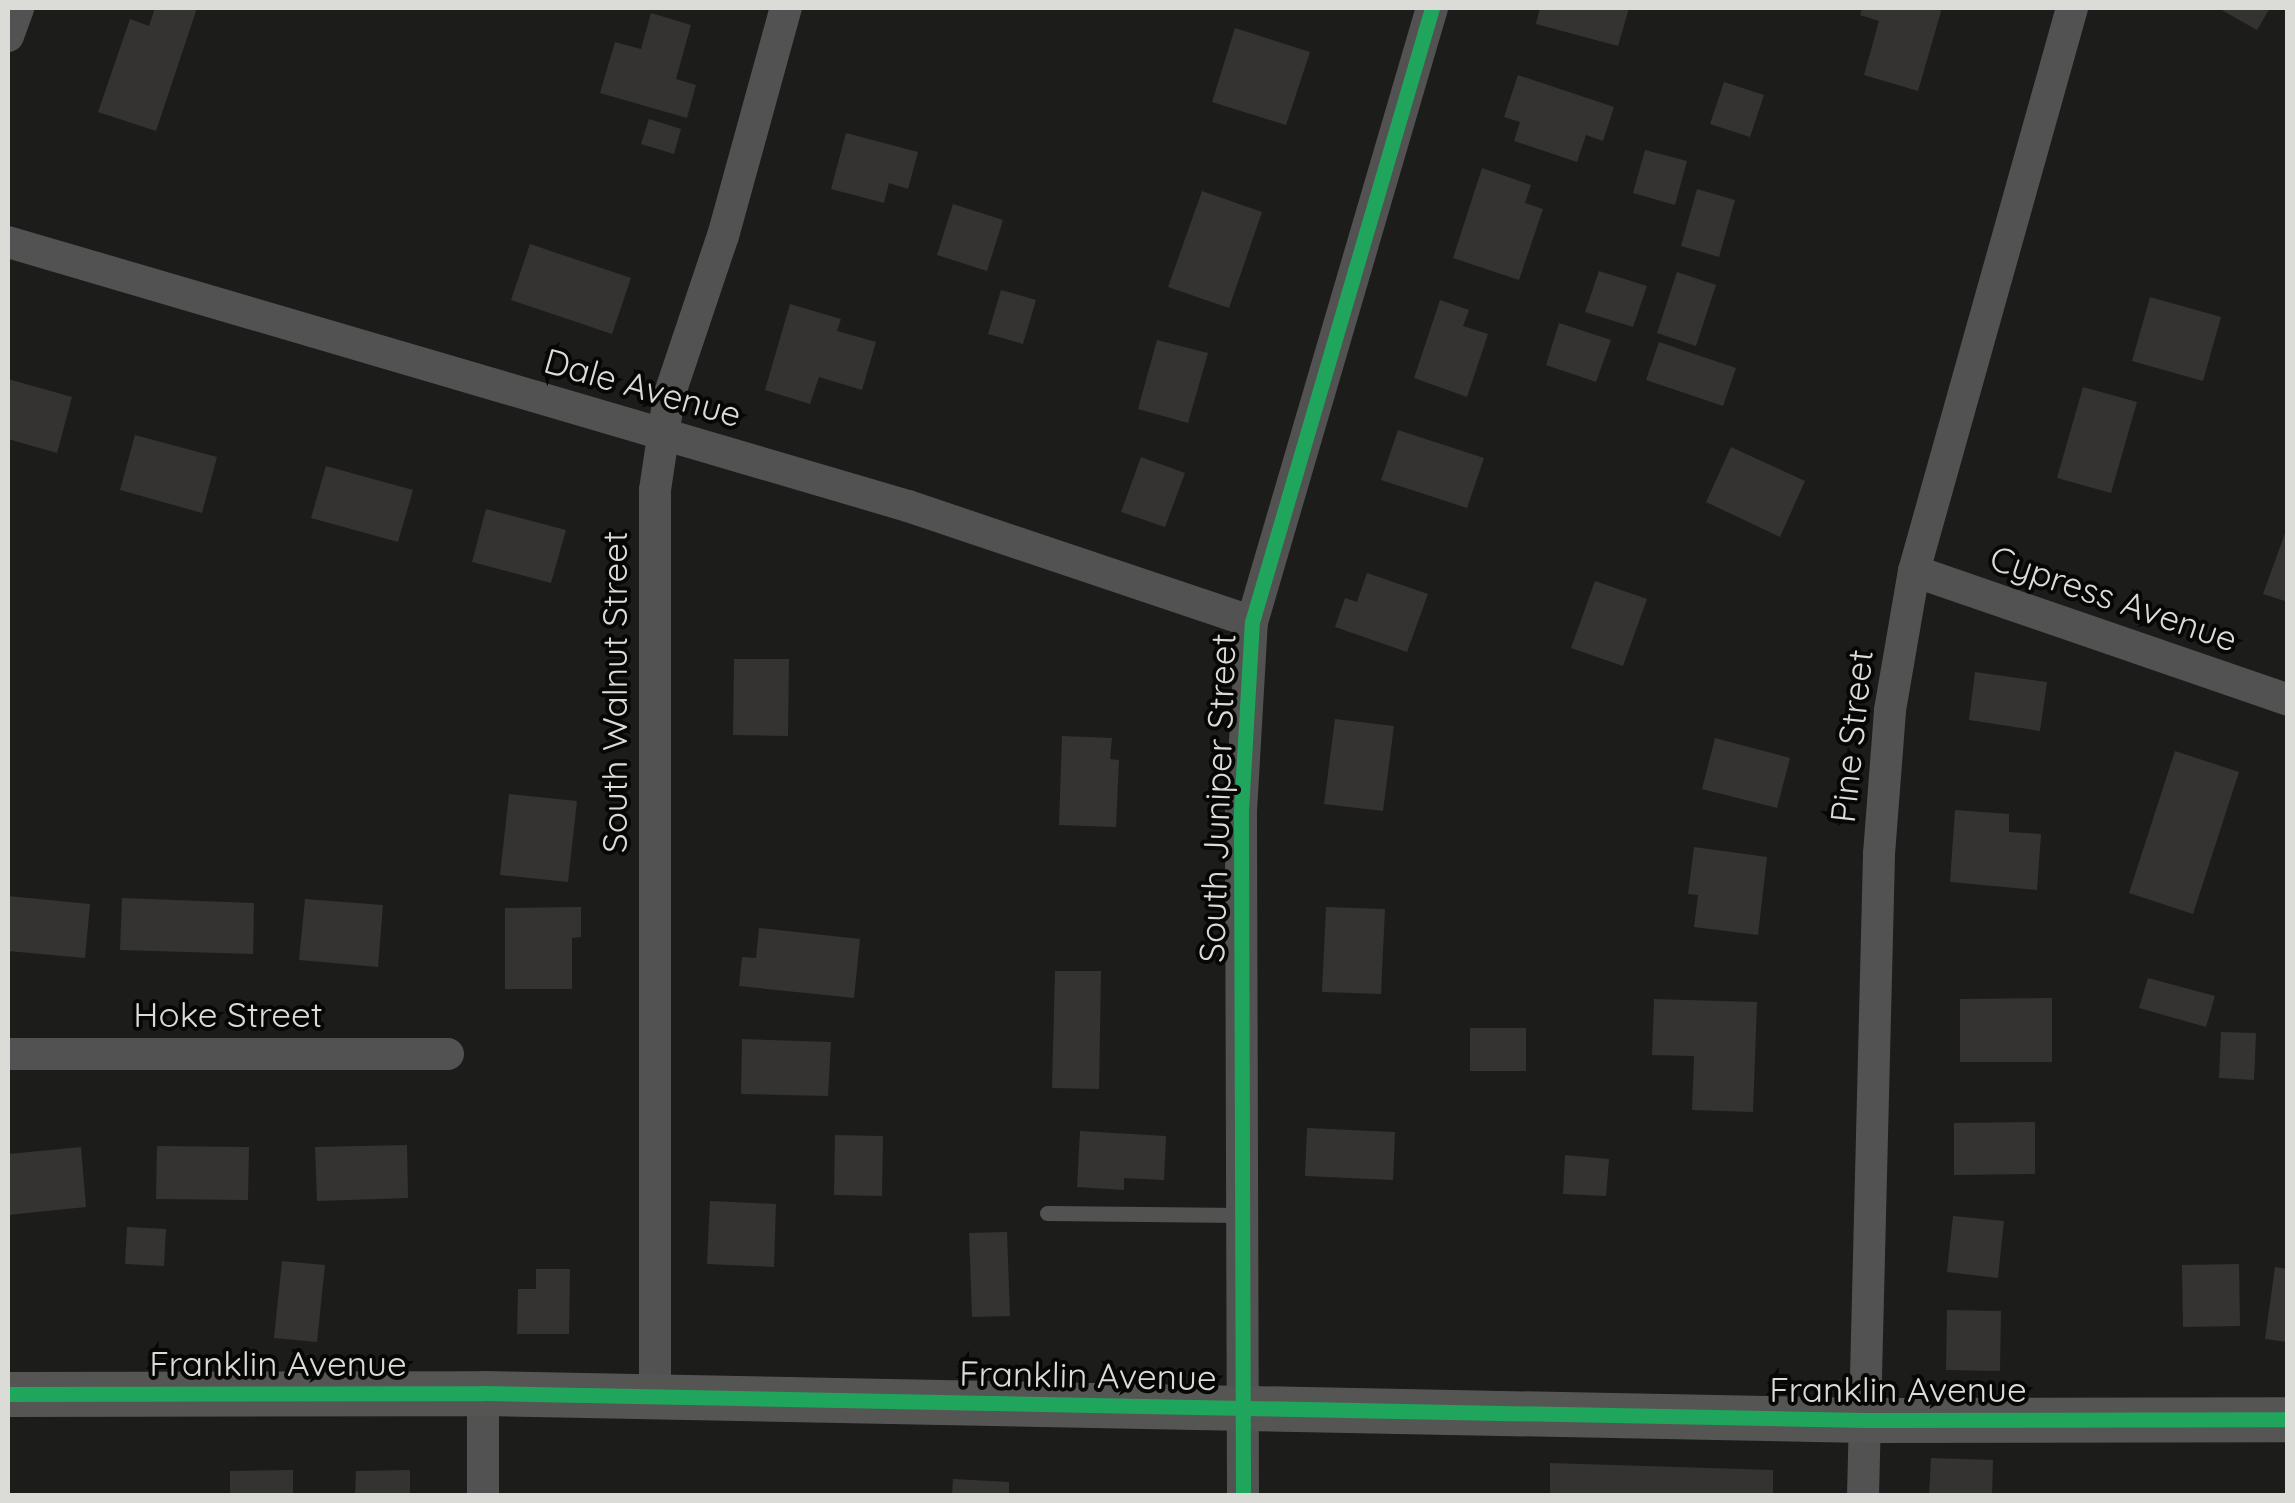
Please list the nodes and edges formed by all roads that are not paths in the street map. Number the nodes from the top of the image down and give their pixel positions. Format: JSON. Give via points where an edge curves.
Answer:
{"nodes":[{"id":1,"x":18,"y":8,"type":"edge"},
{"id":2,"x":786,"y":8,"type":"edge"},
{"id":3,"x":1432,"y":8,"type":"edge"},
{"id":4,"x":2072,"y":8,"type":"edge"},
{"id":5,"x":8,"y":36,"type":"edge"},
{"id":6,"x":8,"y":242,"type":"edge"},
{"id":7,"x":660,"y":434,"type":"junction"},
{"id":8,"x":1914,"y":571,"type":"junction"},
{"id":9,"x":1252,"y":622,"type":"junction"},
{"id":10,"x":2288,"y":700,"type":"edge"},
{"id":11,"x":8,"y":1054,"type":"edge"},
{"id":12,"x":448,"y":1054,"type":"dead end"},
{"id":13,"x":1047,"y":1214,"type":"dead end"},
{"id":14,"x":1240,"y":1215,"type":"junction"},
{"id":15,"x":483,"y":1393,"type":"junction"},
{"id":16,"x":8,"y":1394,"type":"edge"},
{"id":17,"x":655,"y":1396,"type":"junction"},
{"id":18,"x":1243,"y":1408,"type":"junction"},
{"id":19,"x":2288,"y":1419,"type":"edge"},
{"id":20,"x":1865,"y":1420,"type":"junction"},
{"id":21,"x":483,"y":1496,"type":"edge"},
{"id":22,"x":1242,"y":1496,"type":"edge"},
{"id":23,"x":1863,"y":1496,"type":"edge"}],
"edges":[{"from":1,"to":5,"type":"street"},
{"from":2,"to":7,"type":"street","name":"South Walnut Street"},
{"from":3,"to":9,"type":"street","name":"South Juniper Street"},
{"from":4,"to":8,"type":"street","name":"Pine Street"},
{"from":6,"to":7,"type":"street","name":"Dale Avenue"},
{"from":7,"to":9,"type":"street","name":"Dale Avenue","via":[[908,506]]},
{"from":7,"to":17,"type":"street","name":"South Walnut Street","via":[[652,672]]},
{"from":8,"to":10,"type":"street","name":"Cypress Avenue"},
{"from":8,"to":20,"type":"street","name":"Pine Street","via":[[1890,710],[1879,854]]},
{"from":9,"to":14,"type":"street","name":"South Juniper Street","via":[[1241,811]]},
{"from":11,"to":12,"type":"street","name":"Hoke Street"},
{"from":13,"to":14,"type":"lane"},
{"from":14,"to":18,"type":"street","name":"South Juniper Street"},
{"from":15,"to":16,"type":"street","name":"Franklin Avenue"},
{"from":15,"to":17,"type":"street","name":"Franklin Avenue"},
{"from":15,"to":21,"type":"street"},
{"from":17,"to":18,"type":"street","name":"Franklin Avenue"},
{"from":18,"to":20,"type":"street","name":"Franklin Avenue"},
{"from":18,"to":22,"type":"street","name":"South Juniper Street"},
{"from":19,"to":20,"type":"street","name":"Franklin Avenue"},
{"from":20,"to":23,"type":"street","name":"Pine Street"}]}
